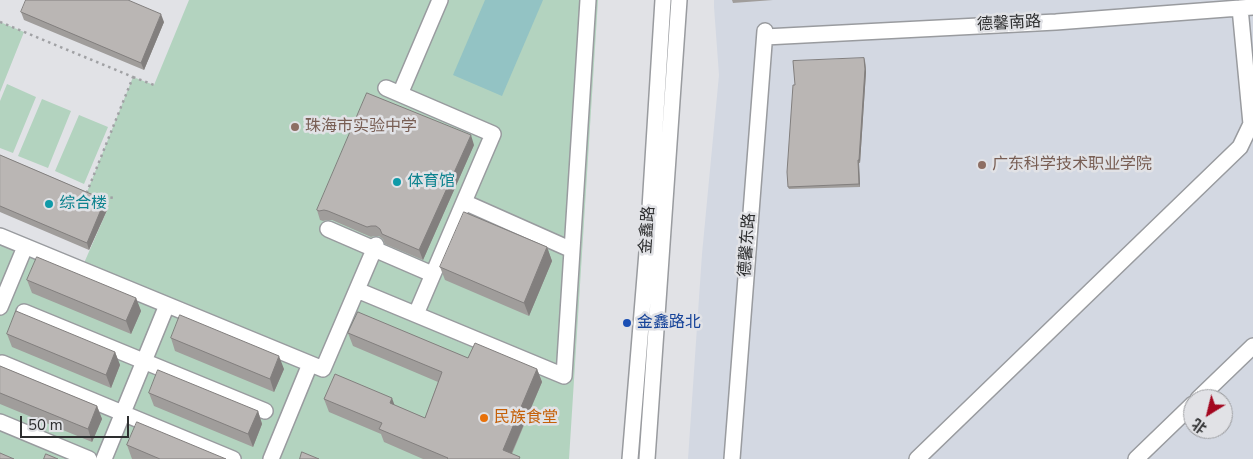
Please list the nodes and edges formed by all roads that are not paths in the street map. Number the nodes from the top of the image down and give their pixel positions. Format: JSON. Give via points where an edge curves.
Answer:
{"nodes":[{"id":1,"x":440,"y":0,"type":"edge"},
{"id":2,"x":588,"y":0,"type":"edge"},
{"id":3,"x":663,"y":0,"type":"edge"},
{"id":4,"x":679,"y":0,"type":"edge"},
{"id":5,"x":1246,"y":8,"type":"edge"},
{"id":6,"x":765,"y":34,"type":"joint"},
{"id":7,"x":386,"y":88,"type":"dead end"},
{"id":8,"x":400,"y":94,"type":"junction"},
{"id":9,"x":464,"y":202,"type":"junction"},
{"id":10,"x":328,"y":229,"type":"dead end"},
{"id":11,"x":0,"y":236,"type":"edge"},
{"id":12,"x":26,"y":247,"type":"junction"},
{"id":13,"x":375,"y":247,"type":"junction"},
{"id":14,"x":572,"y":250,"type":"junction"},
{"id":15,"x":432,"y":274,"type":"junction"},
{"id":16,"x":357,"y":290,"type":"junction"},
{"id":17,"x":167,"y":305,"type":"junction"},
{"id":18,"x":0,"y":307,"type":"edge"},
{"id":19,"x":24,"y":312,"type":"edge"},
{"id":20,"x":416,"y":314,"type":"junction"},
{"id":21,"x":1253,"y":346,"type":"edge"},
{"id":22,"x":144,"y":361,"type":"junction"},
{"id":23,"x":2,"y":363,"type":"dead end"},
{"id":24,"x":310,"y":364,"type":"junction"},
{"id":25,"x":1208,"y":389,"type":"edge"},
{"id":26,"x":265,"y":411,"type":"dead end"},
{"id":27,"x":123,"y":414,"type":"junction"},
{"id":28,"x":1183,"y":414,"type":"edge"},
{"id":29,"x":0,"y":422,"type":"edge"},
{"id":30,"x":89,"y":459,"type":"edge"},
{"id":31,"x":104,"y":459,"type":"edge"},
{"id":32,"x":233,"y":459,"type":"edge"},
{"id":33,"x":270,"y":459,"type":"edge"},
{"id":34,"x":630,"y":459,"type":"edge"},
{"id":35,"x":647,"y":459,"type":"edge"},
{"id":36,"x":732,"y":459,"type":"edge"},
{"id":37,"x":917,"y":459,"type":"edge"},
{"id":38,"x":1136,"y":459,"type":"edge"}],
"edges":[{"from":1,"to":8,"type":"street"},
{"from":2,"to":14,"type":"street"},
{"from":3,"to":34,"type":"street","name":"金鑫路"},
{"from":4,"to":35,"type":"street","name":"金鑫路"},
{"from":5,"to":6,"type":"street","name":"德馨南路","via":[[1056,22]]},
{"from":5,"to":37,"type":"street","via":[[1251,124],[1240,146]]},
{"from":6,"to":36,"type":"street","name":"德馨东路"},
{"from":7,"to":8,"type":"street"},
{"from":8,"to":9,"type":"street","via":[[493,134]]},
{"from":9,"to":14,"type":"street"},
{"from":9,"to":15,"type":"street"},
{"from":10,"to":13,"type":"street"},
{"from":11,"to":12,"type":"street"},
{"from":12,"to":17,"type":"street"},
{"from":12,"to":18,"type":"street"},
{"from":13,"to":15,"type":"street"},
{"from":13,"to":16,"type":"street"},
{"from":14,"to":20,"type":"street","via":[[564,376]]},
{"from":15,"to":20,"type":"street"},
{"from":16,"to":20,"type":"street"},
{"from":16,"to":24,"type":"street","via":[[323,370]]},
{"from":17,"to":22,"type":"street"},
{"from":17,"to":24,"type":"street"},
{"from":19,"to":22,"type":"street"},
{"from":21,"to":25,"type":"street"},
{"from":22,"to":26,"type":"street"},
{"from":22,"to":27,"type":"street"},
{"from":23,"to":27,"type":"street"},
{"from":24,"to":33,"type":"street"},
{"from":27,"to":31,"type":"street"},
{"from":27,"to":32,"type":"street"},
{"from":28,"to":38,"type":"street"},
{"from":29,"to":30,"type":"street"}]}
